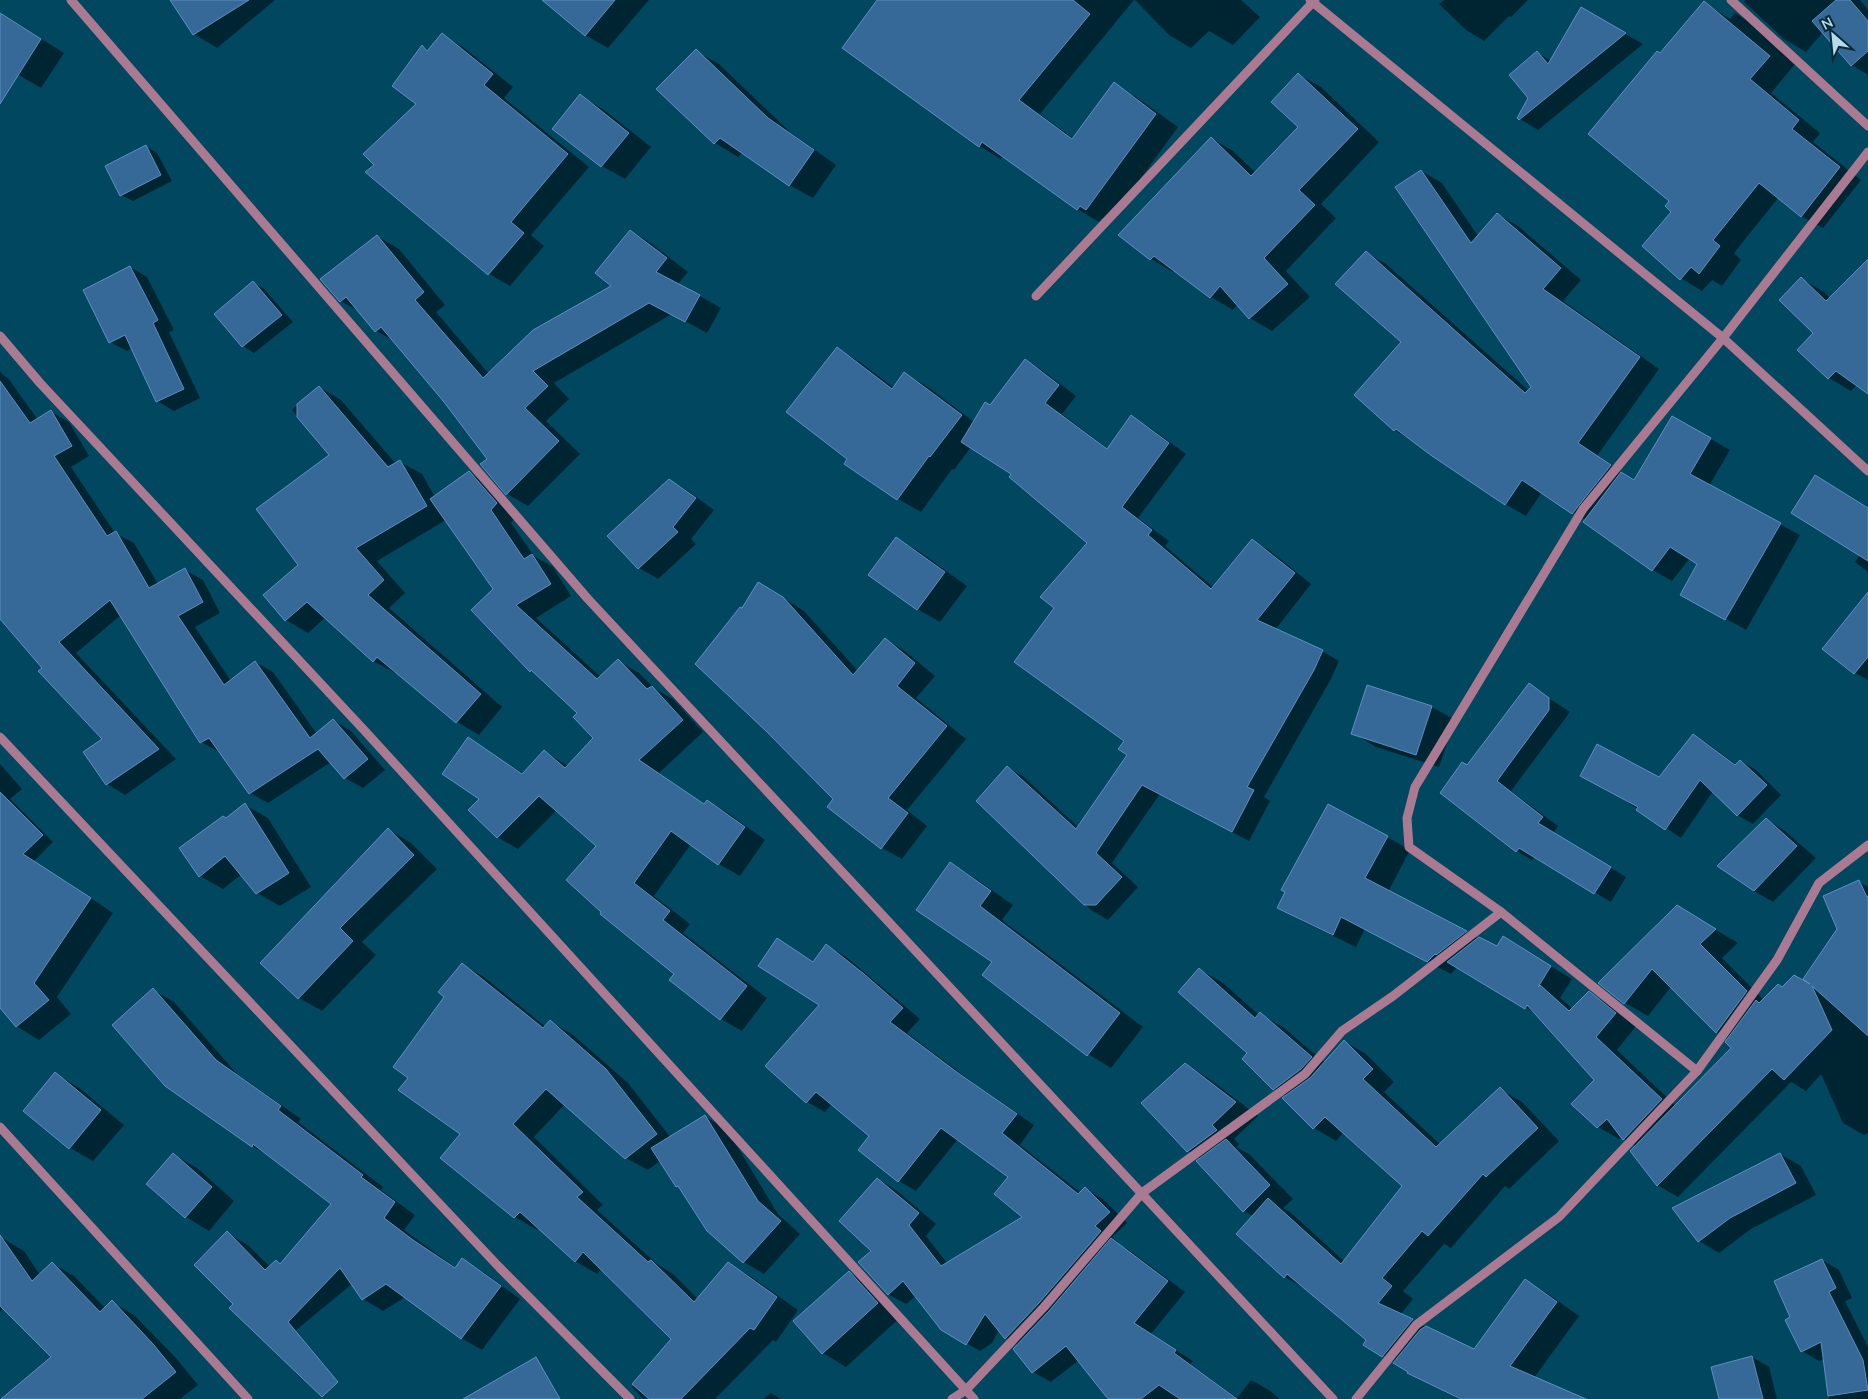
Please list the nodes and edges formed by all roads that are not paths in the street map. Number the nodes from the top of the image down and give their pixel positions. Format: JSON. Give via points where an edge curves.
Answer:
{"nodes":[{"id":1,"x":1731,"y":0,"type":"edge"},
{"id":2,"x":1312,"y":1,"type":"edge"},
{"id":3,"x":77,"y":2,"type":"edge"},
{"id":4,"x":1868,"y":126,"type":"edge"},
{"id":5,"x":1868,"y":152,"type":"edge"},
{"id":6,"x":1036,"y":296,"type":"dead end"},
{"id":7,"x":0,"y":336,"type":"edge"},
{"id":8,"x":1723,"y":338,"type":"junction"},
{"id":9,"x":1868,"y":471,"type":"edge"},
{"id":10,"x":0,"y":737,"type":"edge"},
{"id":11,"x":1868,"y":845,"type":"edge"},
{"id":12,"x":1501,"y":912,"type":"junction"},
{"id":13,"x":1697,"y":1071,"type":"junction"},
{"id":14,"x":0,"y":1127,"type":"edge"},
{"id":15,"x":1142,"y":1194,"type":"junction"},
{"id":16,"x":966,"y":1390,"type":"junction"},
{"id":17,"x":248,"y":1399,"type":"edge"},
{"id":18,"x":630,"y":1399,"type":"edge"},
{"id":19,"x":952,"y":1399,"type":"edge"},
{"id":20,"x":974,"y":1399,"type":"edge"},
{"id":21,"x":1332,"y":1399,"type":"edge"},
{"id":22,"x":1356,"y":1399,"type":"edge"}],
"edges":[{"from":1,"to":4,"type":"street"},
{"from":2,"to":6,"type":"street"},
{"from":2,"to":8,"type":"street"},
{"from":3,"to":15,"type":"street","via":[[588,599]]},
{"from":5,"to":8,"type":"street"},
{"from":7,"to":16,"type":"street"},
{"from":8,"to":9,"type":"street"},
{"from":8,"to":12,"type":"street","via":[[1583,509],[1415,787],[1407,818],[1409,846]]},
{"from":10,"to":18,"type":"street","via":[[500,1267]]},
{"from":11,"to":13,"type":"street","via":[[1819,883],[1778,960]]},
{"from":12,"to":13,"type":"street"},
{"from":12,"to":15,"type":"street","via":[[1393,996],[1342,1031],[1305,1074]]},
{"from":13,"to":22,"type":"street","via":[[1559,1217],[1416,1325]]},
{"from":14,"to":17,"type":"street"},
{"from":15,"to":16,"type":"street","via":[[1044,1307]]},
{"from":15,"to":21,"type":"street"},
{"from":16,"to":19,"type":"street"},
{"from":16,"to":20,"type":"street"}]}
